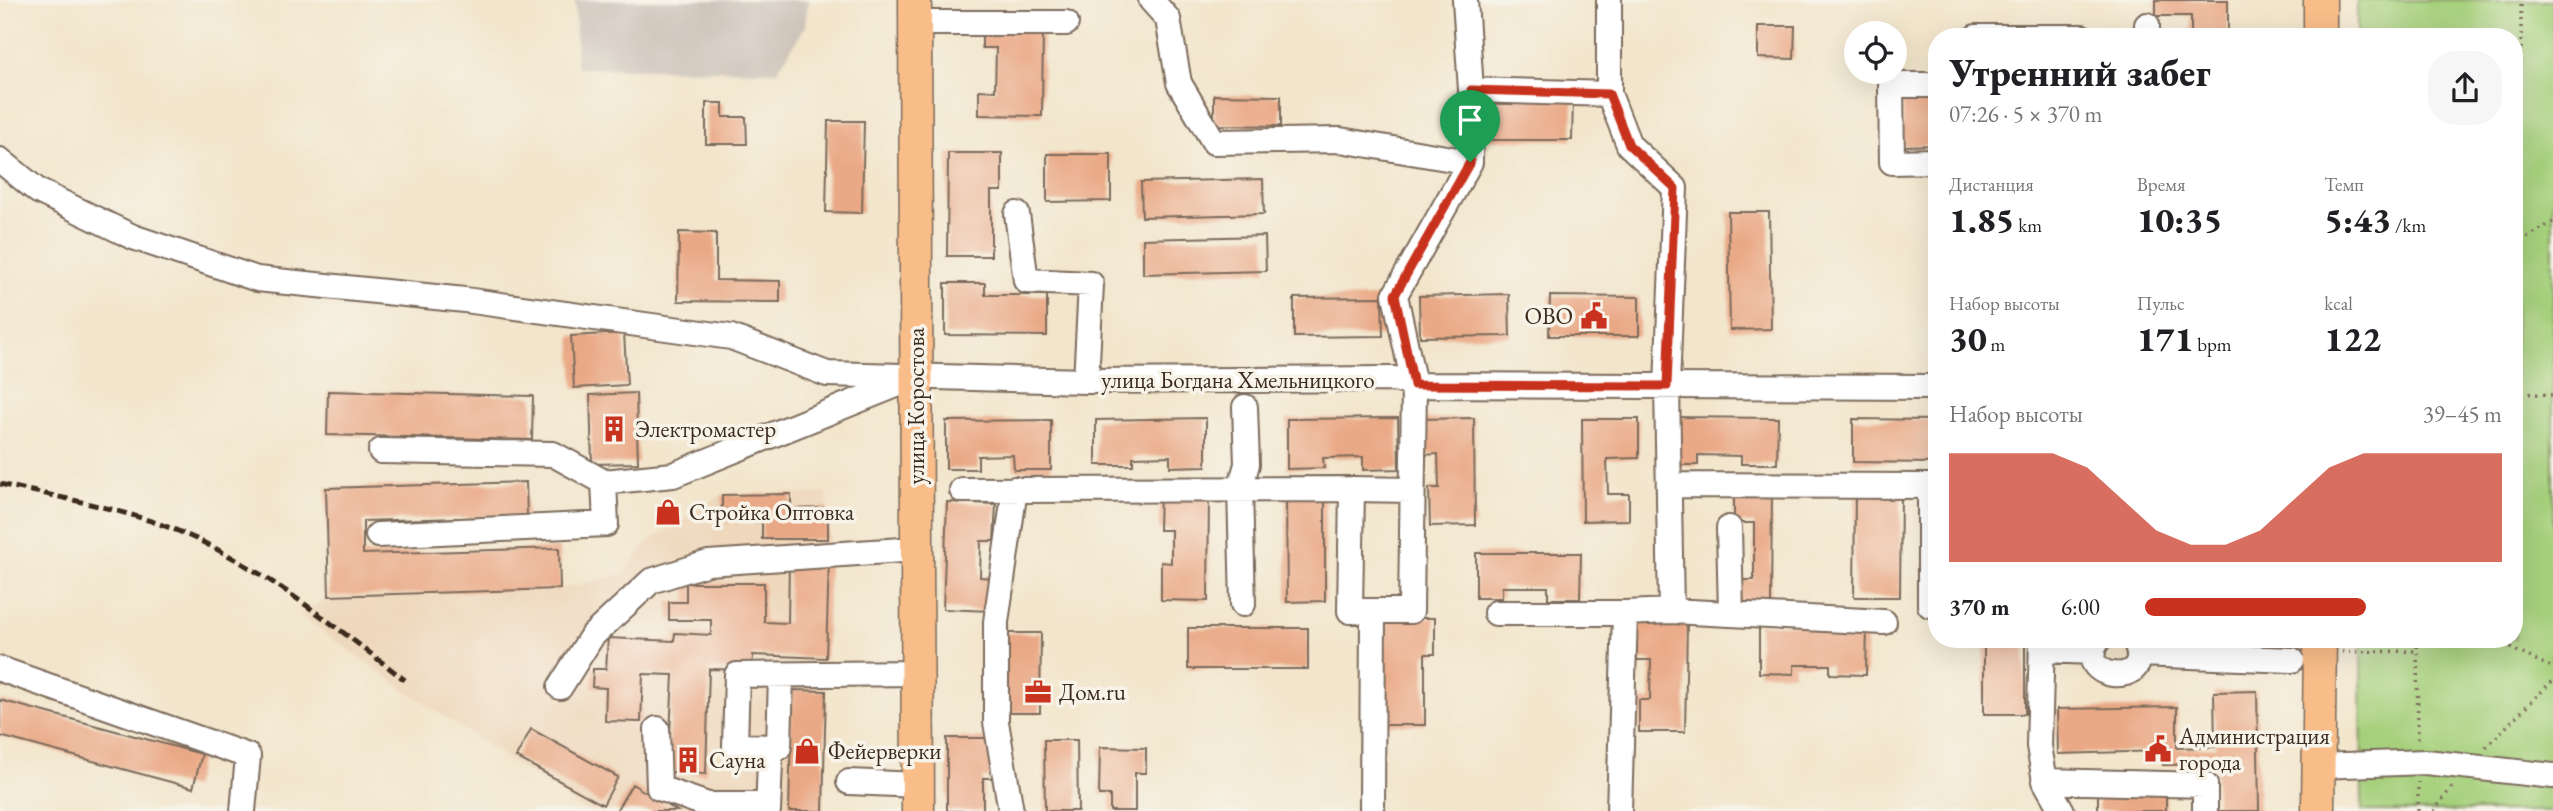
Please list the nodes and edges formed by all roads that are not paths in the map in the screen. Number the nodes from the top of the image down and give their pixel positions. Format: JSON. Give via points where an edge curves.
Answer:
{"nodes":[{"id":1,"x":1151,"y":0,"type":"edge"},
{"id":2,"x":1465,"y":0,"type":"edge"},
{"id":3,"x":1609,"y":0,"type":"edge"},
{"id":4,"x":2320,"y":0,"type":"edge"},
{"id":5,"x":915,"y":11,"type":"edge"},
{"id":6,"x":1066,"y":23,"type":"dead end"},
{"id":7,"x":2320,"y":28,"type":"edge"},
{"id":8,"x":1928,"y":85,"type":"edge"},
{"id":9,"x":1471,"y":90,"type":"junction"},
{"id":10,"x":1609,"y":94,"type":"junction"},
{"id":11,"x":0,"y":160,"type":"edge"},
{"id":12,"x":1928,"y":161,"type":"edge"},
{"id":13,"x":1470,"y":162,"type":"junction"},
{"id":14,"x":1017,"y":214,"type":"dead end"},
{"id":15,"x":916,"y":377,"type":"junction"},
{"id":16,"x":1086,"y":381,"type":"junction"},
{"id":17,"x":1414,"y":385,"type":"junction"},
{"id":18,"x":1667,"y":386,"type":"junction"},
{"id":19,"x":1928,"y":387,"type":"edge"},
{"id":20,"x":1245,"y":407,"type":"dead end"},
{"id":21,"x":382,"y":451,"type":"dead end"},
{"id":22,"x":604,"y":482,"type":"junction"},
{"id":23,"x":1669,"y":485,"type":"junction"},
{"id":24,"x":1928,"y":486,"type":"edge"},
{"id":25,"x":1015,"y":489,"type":"junction"},
{"id":26,"x":1240,"y":489,"type":"junction"},
{"id":27,"x":1352,"y":489,"type":"junction"},
{"id":28,"x":962,"y":490,"type":"dead end"},
{"id":29,"x":1412,"y":490,"type":"junction"},
{"id":30,"x":1729,"y":528,"type":"dead end"},
{"id":31,"x":378,"y":535,"type":"dead end"},
{"id":32,"x":917,"y":549,"type":"junction"},
{"id":33,"x":1243,"y":604,"type":"dead end"},
{"id":34,"x":1373,"y":611,"type":"junction"},
{"id":35,"x":1671,"y":611,"type":"junction"},
{"id":36,"x":1496,"y":613,"type":"dead end"},
{"id":37,"x":1625,"y":613,"type":"junction"},
{"id":38,"x":1731,"y":614,"type":"junction"},
{"id":39,"x":1884,"y":622,"type":"dead end"},
{"id":40,"x":2043,"y":648,"type":"edge"},
{"id":41,"x":2096,"y":648,"type":"edge"},
{"id":42,"x":2136,"y":648,"type":"edge"},
{"id":43,"x":2224,"y":648,"type":"edge"},
{"id":44,"x":2311,"y":650,"type":"edge"},
{"id":45,"x":0,"y":669,"type":"edge"},
{"id":46,"x":918,"y":673,"type":"junction"},
{"id":47,"x":781,"y":676,"type":"dead end"},
{"id":48,"x":560,"y":687,"type":"dead end"},
{"id":49,"x":657,"y":729,"type":"dead end"},
{"id":50,"x":769,"y":762,"type":"dead end"},
{"id":51,"x":2318,"y":766,"type":"junction"},
{"id":52,"x":2553,"y":776,"type":"edge"},
{"id":53,"x":2045,"y":781,"type":"junction"},
{"id":54,"x":849,"y":782,"type":"dead end"},
{"id":55,"x":918,"y":798,"type":"edge"},
{"id":56,"x":768,"y":808,"type":"edge"},
{"id":57,"x":243,"y":811,"type":"edge"},
{"id":58,"x":1011,"y":811,"type":"edge"},
{"id":59,"x":1372,"y":811,"type":"edge"},
{"id":60,"x":1619,"y":811,"type":"edge"},
{"id":61,"x":2062,"y":811,"type":"edge"},
{"id":62,"x":2205,"y":811,"type":"edge"},
{"id":63,"x":2318,"y":811,"type":"edge"}],
"edges":[{"from":1,"to":13,"type":"street","via":[[1168,19],[1179,83],[1214,142],[1340,140]]},
{"from":2,"to":9,"type":"street"},
{"from":3,"to":10,"type":"street"},
{"from":4,"to":7,"type":"main road"},
{"from":5,"to":6,"type":"street"},
{"from":5,"to":15,"type":"main road","name":"улица Коростова"},
{"from":8,"to":12,"type":"street","via":[[1891,85],[1892,162]]},
{"from":9,"to":10,"type":"street"},
{"from":9,"to":13,"type":"street"},
{"from":10,"to":18,"type":"street","via":[[1629,145],[1675,188]]},
{"from":11,"to":15,"type":"street","name":"улица Богдана Хмельницкого","via":[[38,191],[133,237],[257,279],[465,300],[731,337],[827,374]]},
{"from":13,"to":17,"type":"street","via":[[1395,295]]},
{"from":14,"to":16,"type":"street","via":[[1026,281],[1091,284]]},
{"from":15,"to":16,"type":"street","name":"улица Богдана Хмельницкого"},
{"from":15,"to":22,"type":"street","via":[[673,475]]},
{"from":15,"to":32,"type":"main road","name":"улица Коростова"},
{"from":16,"to":17,"type":"street","name":"улица Богдана Хмельницкого","via":[[1395,379]]},
{"from":17,"to":18,"type":"street","name":"улица Богдана Хмельницкого"},
{"from":17,"to":29,"type":"street"},
{"from":18,"to":19,"type":"street","name":"улица Богдана Хмельницкого"},
{"from":18,"to":23,"type":"street"},
{"from":20,"to":26,"type":"street","via":[[1247,464]]},
{"from":21,"to":22,"type":"street","via":[[553,454]]},
{"from":22,"to":31,"type":"street","via":[[606,524]]},
{"from":23,"to":24,"type":"street"},
{"from":23,"to":35,"type":"street"},
{"from":25,"to":26,"type":"street"},
{"from":25,"to":28,"type":"street"},
{"from":25,"to":58,"type":"street","via":[[996,622],[996,722]]},
{"from":26,"to":27,"type":"street"},
{"from":26,"to":33,"type":"street"},
{"from":27,"to":29,"type":"street"},
{"from":27,"to":34,"type":"street","via":[[1350,611]]},
{"from":29,"to":34,"type":"street","via":[[1411,611]]},
{"from":30,"to":38,"type":"street"},
{"from":32,"to":46,"type":"main road","name":"улица Коростова"},
{"from":32,"to":48,"type":"street","via":[[708,563],[651,581],[592,636]]},
{"from":34,"to":59,"type":"street"},
{"from":35,"to":37,"type":"street"},
{"from":35,"to":38,"type":"street"},
{"from":36,"to":37,"type":"street"},
{"from":37,"to":60,"type":"street"},
{"from":38,"to":39,"type":"street"},
{"from":40,"to":53,"type":"street","via":[[2039,746]]},
{"from":41,"to":42,"type":"street","via":[[2096,665],[2115,676],[2129,673],[2138,661]]},
{"from":43,"to":44,"type":"street"},
{"from":44,"to":51,"type":"main road"},
{"from":45,"to":57,"type":"street","via":[[248,755]]},
{"from":46,"to":47,"type":"street"},
{"from":46,"to":55,"type":"main road","name":"улица Коростова"},
{"from":49,"to":56,"type":"street","via":[[659,788],[708,805]]},
{"from":50,"to":56,"type":"street"},
{"from":51,"to":52,"type":"street","via":[[2419,763]]},
{"from":51,"to":63,"type":"main road"},
{"from":53,"to":61,"type":"street"},
{"from":53,"to":62,"type":"street","via":[[2205,785]]},
{"from":54,"to":55,"type":"street"}]}
